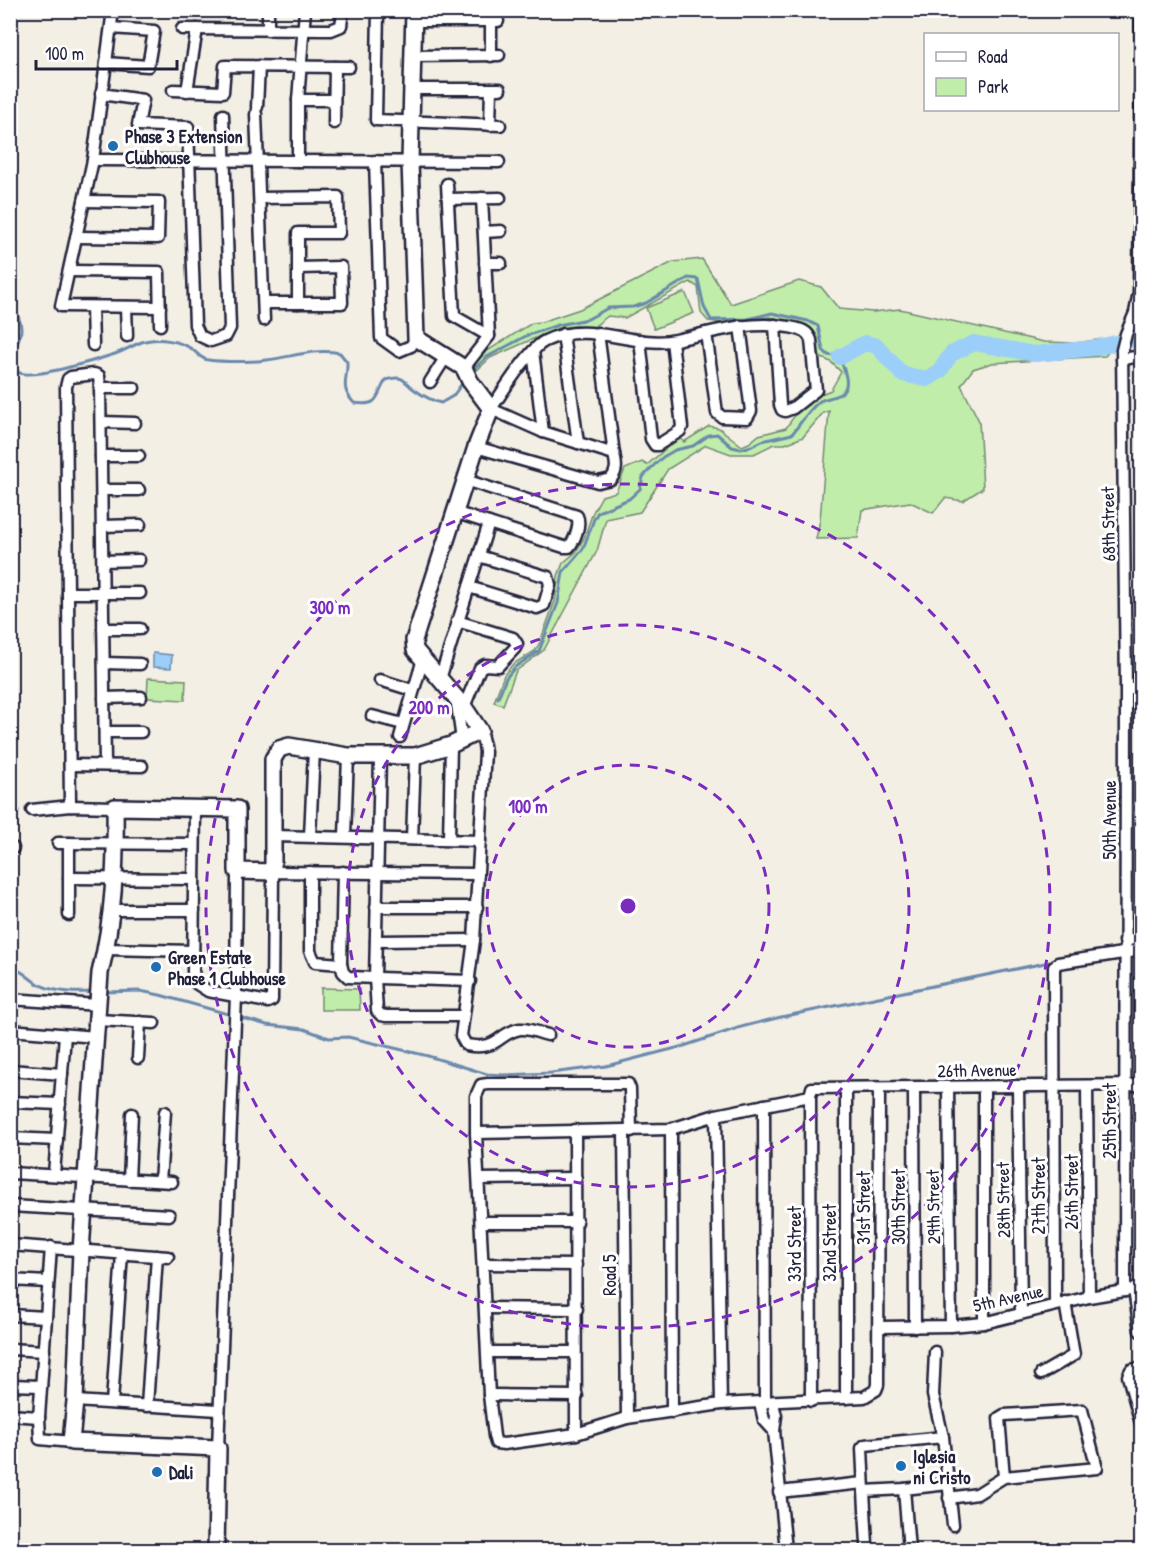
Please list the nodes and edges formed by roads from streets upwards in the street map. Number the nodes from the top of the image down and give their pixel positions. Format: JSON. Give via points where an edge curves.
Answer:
{"nodes":[{"id":1,"x":113,"y":10,"type":"edge"},
{"id":2,"x":268,"y":10,"type":"edge"},
{"id":3,"x":305,"y":10,"type":"edge"},
{"id":4,"x":343,"y":10,"type":"edge"},
{"id":5,"x":378,"y":10,"type":"edge"},
{"id":6,"x":1141,"y":10,"type":"edge"},
{"id":7,"x":413,"y":16,"type":"edge"},
{"id":8,"x":111,"y":28,"type":"junction"},
{"id":9,"x":182,"y":29,"type":"dead end"},
{"id":10,"x":197,"y":29,"type":"junction"},
{"id":11,"x":268,"y":30,"type":"junction"},
{"id":12,"x":304,"y":31,"type":"junction"},
{"id":13,"x":412,"y":56,"type":"junction"},
{"id":14,"x":106,"y":63,"type":"junction"},
{"id":15,"x":259,"y":66,"type":"junction"},
{"id":16,"x":301,"y":67,"type":"junction"},
{"id":17,"x":335,"y":67,"type":"junction"},
{"id":18,"x":349,"y":67,"type":"dead end"},
{"id":19,"x":412,"y":89,"type":"junction"},
{"id":20,"x":173,"y":90,"type":"dead end"},
{"id":21,"x":187,"y":91,"type":"junction"},
{"id":22,"x":101,"y":94,"type":"junction"},
{"id":23,"x":298,"y":100,"type":"junction"},
{"id":24,"x":334,"y":100,"type":"junction"},
{"id":25,"x":223,"y":115,"type":"dead end"},
{"id":26,"x":334,"y":123,"type":"dead end"},
{"id":27,"x":410,"y":123,"type":"junction"},
{"id":28,"x":93,"y":160,"type":"junction"},
{"id":29,"x":189,"y":160,"type":"junction"},
{"id":30,"x":225,"y":160,"type":"junction"},
{"id":31,"x":259,"y":161,"type":"junction"},
{"id":32,"x":298,"y":161,"type":"junction"},
{"id":33,"x":375,"y":161,"type":"junction"},
{"id":34,"x":410,"y":161,"type":"junction"},
{"id":35,"x":499,"y":162,"type":"dead end"},
{"id":36,"x":447,"y":184,"type":"dead end"},
{"id":37,"x":260,"y":198,"type":"junction"},
{"id":38,"x":482,"y":198,"type":"junction"},
{"id":39,"x":500,"y":198,"type":"dead end"},
{"id":40,"x":448,"y":199,"type":"junction"},
{"id":41,"x":84,"y":201,"type":"junction"},
{"id":42,"x":501,"y":231,"type":"dead end"},
{"id":43,"x":484,"y":232,"type":"junction"},
{"id":44,"x":76,"y":237,"type":"junction"},
{"id":45,"x":485,"y":263,"type":"junction"},
{"id":46,"x":501,"y":263,"type":"dead end"},
{"id":47,"x":298,"y":268,"type":"junction"},
{"id":48,"x":69,"y":271,"type":"junction"},
{"id":49,"x":264,"y":303,"type":"junction"},
{"id":50,"x":298,"y":303,"type":"junction"},
{"id":51,"x":92,"y":307,"type":"junction"},
{"id":52,"x":126,"y":307,"type":"junction"},
{"id":53,"x":160,"y":307,"type":"junction"},
{"id":54,"x":264,"y":320,"type":"dead end"},
{"id":55,"x":160,"y":325,"type":"dead end"},
{"id":56,"x":775,"y":325,"type":"junction"},
{"id":57,"x":740,"y":326,"type":"junction"},
{"id":58,"x":598,"y":333,"type":"junction"},
{"id":59,"x":706,"y":333,"type":"junction"},
{"id":60,"x":563,"y":334,"type":"junction"},
{"id":61,"x":127,"y":336,"type":"dead end"},
{"id":62,"x":489,"y":336,"type":"junction"},
{"id":63,"x":416,"y":338,"type":"junction"},
{"id":64,"x":640,"y":340,"type":"junction"},
{"id":65,"x":672,"y":341,"type":"junction"},
{"id":66,"x":93,"y":345,"type":"dead end"},
{"id":67,"x":533,"y":351,"type":"junction"},
{"id":68,"x":447,"y":355,"type":"junction"},
{"id":69,"x":1142,"y":356,"type":"edge"},
{"id":70,"x":1122,"y":359,"type":"junction"},
{"id":71,"x":467,"y":374,"type":"junction"},
{"id":72,"x":430,"y":382,"type":"dead end"},
{"id":73,"x":100,"y":388,"type":"junction"},
{"id":74,"x":134,"y":388,"type":"dead end"},
{"id":75,"x":491,"y":410,"type":"junction"},
{"id":76,"x":101,"y":422,"type":"junction"},
{"id":77,"x":135,"y":423,"type":"dead end"},
{"id":78,"x":543,"y":432,"type":"junction"},
{"id":79,"x":578,"y":443,"type":"junction"},
{"id":80,"x":476,"y":447,"type":"junction"},
{"id":81,"x":614,"y":454,"type":"junction"},
{"id":82,"x":101,"y":456,"type":"junction"},
{"id":83,"x":140,"y":456,"type":"dead end"},
{"id":84,"x":465,"y":480,"type":"junction"},
{"id":85,"x":102,"y":490,"type":"junction"},
{"id":86,"x":139,"y":490,"type":"dead end"},
{"id":87,"x":454,"y":513,"type":"junction"},
{"id":88,"x":489,"y":523,"type":"junction"},
{"id":89,"x":140,"y":525,"type":"dead end"},
{"id":90,"x":102,"y":526,"type":"junction"},
{"id":91,"x":479,"y":556,"type":"junction"},
{"id":92,"x":139,"y":560,"type":"dead end"},
{"id":93,"x":103,"y":561,"type":"junction"},
{"id":94,"x":469,"y":587,"type":"junction"},
{"id":95,"x":68,"y":593,"type":"junction"},
{"id":96,"x":103,"y":593,"type":"junction"},
{"id":97,"x":140,"y":593,"type":"dead end"},
{"id":98,"x":457,"y":621,"type":"junction"},
{"id":99,"x":104,"y":629,"type":"junction"},
{"id":100,"x":140,"y":629,"type":"dead end"},
{"id":101,"x":423,"y":658,"type":"junction"},
{"id":102,"x":104,"y":663,"type":"junction"},
{"id":103,"x":140,"y":663,"type":"dead end"},
{"id":104,"x":440,"y":679,"type":"junction"},
{"id":105,"x":380,"y":680,"type":"dead end"},
{"id":106,"x":1126,"y":688,"type":"junction"},
{"id":107,"x":1142,"y":688,"type":"edge"},
{"id":108,"x":412,"y":690,"type":"junction"},
{"id":109,"x":141,"y":697,"type":"dead end"},
{"id":110,"x":104,"y":698,"type":"junction"},
{"id":111,"x":460,"y":702,"type":"junction"},
{"id":112,"x":372,"y":716,"type":"dead end"},
{"id":113,"x":403,"y":724,"type":"junction"},
{"id":114,"x":480,"y":731,"type":"junction"},
{"id":115,"x":105,"y":732,"type":"junction"},
{"id":116,"x":141,"y":732,"type":"dead end"},
{"id":117,"x":400,"y":737,"type":"dead end"},
{"id":118,"x":456,"y":742,"type":"junction"},
{"id":119,"x":314,"y":750,"type":"junction"},
{"id":120,"x":348,"y":756,"type":"junction"},
{"id":121,"x":415,"y":756,"type":"junction"},
{"id":122,"x":380,"y":757,"type":"junction"},
{"id":123,"x":70,"y":765,"type":"junction"},
{"id":124,"x":105,"y":765,"type":"junction"},
{"id":125,"x":142,"y":766,"type":"dead end"},
{"id":126,"x":69,"y":806,"type":"junction"},
{"id":127,"x":116,"y":807,"type":"junction"},
{"id":128,"x":195,"y":808,"type":"junction"},
{"id":129,"x":32,"y":810,"type":"dead end"},
{"id":130,"x":274,"y":836,"type":"junction"},
{"id":131,"x":310,"y":836,"type":"junction"},
{"id":132,"x":345,"y":836,"type":"junction"},
{"id":133,"x":378,"y":838,"type":"junction"},
{"id":134,"x":412,"y":839,"type":"junction"},
{"id":135,"x":449,"y":840,"type":"junction"},
{"id":136,"x":480,"y":841,"type":"junction"},
{"id":137,"x":116,"y":843,"type":"junction"},
{"id":138,"x":194,"y":844,"type":"junction"},
{"id":139,"x":237,"y":871,"type":"junction"},
{"id":140,"x":273,"y":872,"type":"junction"},
{"id":141,"x":310,"y":872,"type":"junction"},
{"id":142,"x":343,"y":872,"type":"junction"},
{"id":143,"x":376,"y":872,"type":"junction"},
{"id":144,"x":478,"y":874,"type":"junction"},
{"id":145,"x":69,"y":878,"type":"junction"},
{"id":146,"x":116,"y":879,"type":"junction"},
{"id":147,"x":194,"y":879,"type":"junction"},
{"id":148,"x":477,"y":907,"type":"junction"},
{"id":149,"x":376,"y":908,"type":"junction"},
{"id":150,"x":113,"y":910,"type":"junction"},
{"id":151,"x":194,"y":910,"type":"junction"},
{"id":152,"x":69,"y":915,"type":"dead end"},
{"id":153,"x":1142,"y":937,"type":"edge"},
{"id":154,"x":474,"y":940,"type":"junction"},
{"id":155,"x":376,"y":941,"type":"junction"},
{"id":156,"x":1125,"y":946,"type":"junction"},
{"id":157,"x":106,"y":949,"type":"junction"},
{"id":158,"x":1142,"y":950,"type":"edge"},
{"id":159,"x":193,"y":951,"type":"junction"},
{"id":160,"x":341,"y":964,"type":"junction"},
{"id":161,"x":375,"y":978,"type":"junction"},
{"id":162,"x":470,"y":981,"type":"junction"},
{"id":163,"x":236,"y":996,"type":"junction"},
{"id":164,"x":10,"y":999,"type":"edge"},
{"id":165,"x":98,"y":1007,"type":"junction"},
{"id":166,"x":463,"y":1016,"type":"junction"},
{"id":167,"x":141,"y":1022,"type":"junction"},
{"id":168,"x":154,"y":1023,"type":"dead end"},
{"id":169,"x":10,"y":1030,"type":"edge"},
{"id":170,"x":65,"y":1035,"type":"junction"},
{"id":171,"x":548,"y":1035,"type":"dead end"},
{"id":172,"x":96,"y":1037,"type":"junction"},
{"id":173,"x":138,"y":1058,"type":"dead end"},
{"id":174,"x":10,"y":1070,"type":"edge"},
{"id":175,"x":62,"y":1074,"type":"junction"},
{"id":176,"x":1126,"y":1085,"type":"junction"},
{"id":177,"x":1142,"y":1085,"type":"edge"},
{"id":178,"x":1018,"y":1086,"type":"junction"},
{"id":179,"x":1087,"y":1086,"type":"junction"},
{"id":180,"x":948,"y":1087,"type":"junction"},
{"id":181,"x":1054,"y":1087,"type":"junction"},
{"id":182,"x":846,"y":1088,"type":"junction"},
{"id":183,"x":879,"y":1088,"type":"junction"},
{"id":184,"x":914,"y":1088,"type":"junction"},
{"id":185,"x":984,"y":1088,"type":"junction"},
{"id":186,"x":811,"y":1092,"type":"junction"},
{"id":187,"x":10,"y":1102,"type":"edge"},
{"id":188,"x":60,"y":1104,"type":"junction"},
{"id":189,"x":764,"y":1105,"type":"junction"},
{"id":190,"x":165,"y":1112,"type":"dead end"},
{"id":191,"x":132,"y":1114,"type":"dead end"},
{"id":192,"x":716,"y":1114,"type":"junction"},
{"id":193,"x":671,"y":1129,"type":"junction"},
{"id":194,"x":575,"y":1130,"type":"junction"},
{"id":195,"x":627,"y":1131,"type":"junction"},
{"id":196,"x":477,"y":1133,"type":"junction"},
{"id":197,"x":10,"y":1138,"type":"edge"},
{"id":198,"x":57,"y":1140,"type":"junction"},
{"id":199,"x":10,"y":1173,"type":"edge"},
{"id":200,"x":54,"y":1174,"type":"junction"},
{"id":201,"x":86,"y":1177,"type":"junction"},
{"id":202,"x":576,"y":1178,"type":"junction"},
{"id":203,"x":480,"y":1179,"type":"junction"},
{"id":204,"x":129,"y":1180,"type":"junction"},
{"id":205,"x":160,"y":1181,"type":"junction"},
{"id":206,"x":172,"y":1182,"type":"dead end"},
{"id":207,"x":10,"y":1206,"type":"edge"},
{"id":208,"x":84,"y":1211,"type":"junction"},
{"id":209,"x":169,"y":1215,"type":"dead end"},
{"id":210,"x":481,"y":1222,"type":"junction"},
{"id":211,"x":577,"y":1222,"type":"junction"},
{"id":212,"x":10,"y":1245,"type":"edge"},
{"id":213,"x":51,"y":1247,"type":"junction"},
{"id":214,"x":81,"y":1251,"type":"junction"},
{"id":215,"x":122,"y":1253,"type":"junction"},
{"id":216,"x":483,"y":1264,"type":"junction"},
{"id":217,"x":576,"y":1265,"type":"junction"},
{"id":218,"x":10,"y":1280,"type":"edge"},
{"id":219,"x":48,"y":1282,"type":"junction"},
{"id":220,"x":1133,"y":1289,"type":"edge"},
{"id":221,"x":1089,"y":1297,"type":"junction"},
{"id":222,"x":1060,"y":1304,"type":"junction"},
{"id":223,"x":486,"y":1308,"type":"junction"},
{"id":224,"x":577,"y":1309,"type":"junction"},
{"id":225,"x":1021,"y":1313,"type":"junction"},
{"id":226,"x":10,"y":1315,"type":"edge"},
{"id":227,"x":46,"y":1317,"type":"junction"},
{"id":228,"x":984,"y":1323,"type":"junction"},
{"id":229,"x":951,"y":1326,"type":"junction"},
{"id":230,"x":880,"y":1327,"type":"junction"},
{"id":231,"x":915,"y":1327,"type":"junction"},
{"id":232,"x":1140,"y":1331,"type":"dead end"},
{"id":233,"x":10,"y":1349,"type":"edge"},
{"id":234,"x":44,"y":1351,"type":"junction"},
{"id":235,"x":575,"y":1352,"type":"junction"},
{"id":236,"x":935,"y":1352,"type":"dead end"},
{"id":237,"x":488,"y":1353,"type":"junction"},
{"id":238,"x":1142,"y":1368,"type":"edge"},
{"id":239,"x":1041,"y":1374,"type":"dead end"},
{"id":240,"x":10,"y":1384,"type":"edge"},
{"id":241,"x":41,"y":1386,"type":"junction"},
{"id":242,"x":489,"y":1395,"type":"junction"},
{"id":243,"x":577,"y":1396,"type":"junction"},
{"id":244,"x":846,"y":1398,"type":"junction"},
{"id":245,"x":75,"y":1401,"type":"junction"},
{"id":246,"x":812,"y":1401,"type":"junction"},
{"id":247,"x":112,"y":1403,"type":"junction"},
{"id":248,"x":766,"y":1403,"type":"junction"},
{"id":249,"x":721,"y":1404,"type":"junction"},
{"id":250,"x":147,"y":1406,"type":"junction"},
{"id":251,"x":218,"y":1410,"type":"junction"},
{"id":252,"x":672,"y":1412,"type":"junction"},
{"id":253,"x":10,"y":1415,"type":"edge"},
{"id":254,"x":39,"y":1417,"type":"junction"},
{"id":255,"x":627,"y":1418,"type":"junction"},
{"id":256,"x":1142,"y":1426,"type":"edge"},
{"id":257,"x":576,"y":1434,"type":"junction"},
{"id":258,"x":943,"y":1437,"type":"junction"},
{"id":259,"x":72,"y":1442,"type":"junction"},
{"id":260,"x":218,"y":1448,"type":"junction"},
{"id":261,"x":1004,"y":1477,"type":"junction"},
{"id":262,"x":948,"y":1484,"type":"junction"},
{"id":263,"x":863,"y":1487,"type":"junction"},
{"id":264,"x":904,"y":1489,"type":"junction"},
{"id":265,"x":779,"y":1492,"type":"junction"},
{"id":266,"x":949,"y":1498,"type":"junction"},
{"id":267,"x":953,"y":1525,"type":"dead end"},
{"id":268,"x":867,"y":1544,"type":"dead end"},
{"id":269,"x":216,"y":1551,"type":"edge"},
{"id":270,"x":786,"y":1551,"type":"edge"},
{"id":271,"x":909,"y":1551,"type":"edge"}],
"edges":[{"from":1,"to":8,"type":"street"},
{"from":2,"to":11,"type":"street"},
{"from":3,"to":12,"type":"street"},
{"from":4,"to":12,"type":"street","via":[[343,22],[338,28]]},
{"from":5,"to":27,"type":"street","via":[[376,120]]},
{"from":6,"to":70,"type":"street","name":"68th Street","via":[[1139,292]]},
{"from":7,"to":13,"type":"street"},
{"from":7,"to":13,"type":"street","via":[[495,21],[495,56]]},
{"from":8,"to":14,"type":"street"},
{"from":8,"to":14,"type":"street","via":[[154,31],[148,66]]},
{"from":9,"to":10,"type":"street"},
{"from":10,"to":11,"type":"street"},
{"from":10,"to":21,"type":"street"},
{"from":11,"to":12,"type":"street"},
{"from":12,"to":16,"type":"street"},
{"from":13,"to":19,"type":"street"},
{"from":14,"to":22,"type":"street"},
{"from":15,"to":16,"type":"street"},
{"from":15,"to":21,"type":"street","via":[[225,66],[223,92]]},
{"from":15,"to":31,"type":"street"},
{"from":16,"to":17,"type":"street"},
{"from":16,"to":23,"type":"street"},
{"from":17,"to":18,"type":"street"},
{"from":17,"to":24,"type":"street"},
{"from":19,"to":27,"type":"street"},
{"from":19,"to":27,"type":"street","via":[[496,89],[495,125]]},
{"from":20,"to":21,"type":"street"},
{"from":22,"to":28,"type":"street"},
{"from":22,"to":29,"type":"street","via":[[143,100],[138,125],[188,128]]},
{"from":23,"to":24,"type":"street"},
{"from":23,"to":32,"type":"street"},
{"from":24,"to":26,"type":"street"},
{"from":25,"to":30,"type":"street"},
{"from":27,"to":34,"type":"street"},
{"from":28,"to":29,"type":"street"},
{"from":28,"to":41,"type":"street"},
{"from":29,"to":30,"type":"street"},
{"from":29,"to":30,"type":"street","via":[[195,325],[200,336],[211,341],[226,336],[230,328]]},
{"from":30,"to":31,"type":"street"},
{"from":31,"to":32,"type":"street"},
{"from":31,"to":37,"type":"street"},
{"from":32,"to":33,"type":"street"},
{"from":33,"to":34,"type":"street"},
{"from":33,"to":63,"type":"street","via":[[381,338],[399,351],[411,346]]},
{"from":34,"to":35,"type":"street"},
{"from":34,"to":63,"type":"street"},
{"from":36,"to":40,"type":"street"},
{"from":37,"to":47,"type":"street","via":[[338,197],[339,233],[298,233]]},
{"from":37,"to":49,"type":"street"},
{"from":38,"to":39,"type":"street"},
{"from":38,"to":40,"type":"street"},
{"from":38,"to":43,"type":"street"},
{"from":40,"to":62,"type":"street","via":[[454,316]]},
{"from":41,"to":44,"type":"street"},
{"from":41,"to":44,"type":"street","via":[[159,202],[158,238]]},
{"from":42,"to":43,"type":"street"},
{"from":43,"to":45,"type":"street"},
{"from":44,"to":48,"type":"street"},
{"from":45,"to":46,"type":"street"},
{"from":45,"to":62,"type":"street"},
{"from":47,"to":50,"type":"street"},
{"from":47,"to":50,"type":"street","via":[[341,267],[342,303]]},
{"from":48,"to":51,"type":"street","via":[[61,306]]},
{"from":48,"to":53,"type":"street","via":[[159,272]]},
{"from":49,"to":50,"type":"street"},
{"from":49,"to":54,"type":"street"},
{"from":51,"to":52,"type":"street"},
{"from":51,"to":66,"type":"street"},
{"from":52,"to":53,"type":"street"},
{"from":52,"to":61,"type":"street"},
{"from":53,"to":55,"type":"street"},
{"from":56,"to":56,"type":"street","via":[[780,405],[785,411],[813,393],[817,386],[809,335]]},
{"from":56,"to":57,"type":"street"},
{"from":57,"to":59,"type":"street"},
{"from":57,"to":59,"type":"street","via":[[751,411],[747,418],[722,417],[717,413]]},
{"from":58,"to":60,"type":"street"},
{"from":58,"to":64,"type":"street"},
{"from":58,"to":81,"type":"street"},
{"from":59,"to":65,"type":"street"},
{"from":60,"to":67,"type":"street","via":[[542,342]]},
{"from":60,"to":79,"type":"street"},
{"from":62,"to":71,"type":"street"},
{"from":63,"to":68,"type":"street"},
{"from":64,"to":65,"type":"street"},
{"from":64,"to":65,"type":"street","via":[[651,439],[658,446],[682,427]]},
{"from":67,"to":75,"type":"street"},
{"from":67,"to":78,"type":"street"},
{"from":68,"to":71,"type":"street"},
{"from":68,"to":72,"type":"street"},
{"from":69,"to":70,"type":"street"},
{"from":70,"to":106,"type":"street","name":"68th Street"},
{"from":71,"to":75,"type":"street"},
{"from":73,"to":74,"type":"street"},
{"from":73,"to":76,"type":"street"},
{"from":73,"to":95,"type":"street","via":[[98,375],[71,377],[66,383]]},
{"from":75,"to":78,"type":"street"},
{"from":75,"to":80,"type":"street"},
{"from":76,"to":77,"type":"street"},
{"from":76,"to":82,"type":"street"},
{"from":78,"to":79,"type":"street"},
{"from":79,"to":81,"type":"street"},
{"from":80,"to":81,"type":"street","via":[[598,482],[615,474]]},
{"from":80,"to":84,"type":"street"},
{"from":82,"to":83,"type":"street"},
{"from":82,"to":85,"type":"street"},
{"from":84,"to":87,"type":"street"},
{"from":84,"to":88,"type":"street","via":[[574,515],[579,521],[573,543],[567,548]]},
{"from":85,"to":86,"type":"street"},
{"from":85,"to":90,"type":"street"},
{"from":87,"to":88,"type":"street"},
{"from":87,"to":101,"type":"street","via":[[414,640],[415,650]]},
{"from":88,"to":91,"type":"street"},
{"from":89,"to":90,"type":"street"},
{"from":90,"to":93,"type":"street"},
{"from":91,"to":94,"type":"street"},
{"from":91,"to":94,"type":"street","via":[[548,577],[550,585],[544,605],[537,608]]},
{"from":92,"to":93,"type":"street"},
{"from":93,"to":96,"type":"street"},
{"from":94,"to":98,"type":"street"},
{"from":95,"to":96,"type":"street"},
{"from":95,"to":123,"type":"street"},
{"from":96,"to":97,"type":"street"},
{"from":96,"to":99,"type":"street"},
{"from":98,"to":104,"type":"street"},
{"from":98,"to":111,"type":"street","via":[[513,638],[517,644],[498,666],[480,668]]},
{"from":99,"to":100,"type":"street"},
{"from":99,"to":102,"type":"street"},
{"from":101,"to":104,"type":"street"},
{"from":101,"to":108,"type":"street"},
{"from":102,"to":103,"type":"street"},
{"from":102,"to":110,"type":"street"},
{"from":104,"to":111,"type":"street"},
{"from":105,"to":108,"type":"street"},
{"from":106,"to":107,"type":"street"},
{"from":106,"to":156,"type":"street","name":"50th Avenue"},
{"from":108,"to":113,"type":"street"},
{"from":109,"to":110,"type":"street"},
{"from":110,"to":115,"type":"street"},
{"from":111,"to":114,"type":"street"},
{"from":111,"to":118,"type":"street"},
{"from":112,"to":113,"type":"street"},
{"from":113,"to":117,"type":"street"},
{"from":114,"to":118,"type":"street"},
{"from":114,"to":136,"type":"street","via":[[484,752]]},
{"from":115,"to":116,"type":"street"},
{"from":115,"to":124,"type":"street"},
{"from":118,"to":121,"type":"street"},
{"from":118,"to":135,"type":"street"},
{"from":119,"to":120,"type":"street"},
{"from":119,"to":130,"type":"street","via":[[289,746],[275,753]]},
{"from":119,"to":131,"type":"street"},
{"from":120,"to":122,"type":"street"},
{"from":120,"to":132,"type":"street"},
{"from":121,"to":122,"type":"street"},
{"from":121,"to":134,"type":"street"},
{"from":122,"to":133,"type":"street"},
{"from":123,"to":124,"type":"street"},
{"from":123,"to":126,"type":"street"},
{"from":124,"to":125,"type":"street"},
{"from":126,"to":127,"type":"street"},
{"from":126,"to":129,"type":"street"},
{"from":127,"to":128,"type":"street"},
{"from":127,"to":137,"type":"street"},
{"from":128,"to":138,"type":"street"},
{"from":128,"to":139,"type":"street","via":[[237,809]]},
{"from":130,"to":131,"type":"street"},
{"from":130,"to":140,"type":"street"},
{"from":131,"to":132,"type":"street"},
{"from":132,"to":133,"type":"street"},
{"from":133,"to":134,"type":"street"},
{"from":133,"to":143,"type":"street"},
{"from":134,"to":135,"type":"street"},
{"from":135,"to":136,"type":"street"},
{"from":136,"to":144,"type":"street"},
{"from":137,"to":138,"type":"street"},
{"from":137,"to":145,"type":"street","via":[[64,843]]},
{"from":137,"to":146,"type":"street"},
{"from":138,"to":147,"type":"street"},
{"from":139,"to":140,"type":"street"},
{"from":139,"to":163,"type":"street"},
{"from":140,"to":141,"type":"street"},
{"from":140,"to":163,"type":"street","via":[[273,998],[268,1002]]},
{"from":141,"to":142,"type":"street"},
{"from":141,"to":160,"type":"street","via":[[310,951],[315,962]]},
{"from":142,"to":143,"type":"street"},
{"from":142,"to":160,"type":"street"},
{"from":143,"to":144,"type":"street"},
{"from":143,"to":149,"type":"street"},
{"from":144,"to":148,"type":"street"},
{"from":145,"to":146,"type":"street"},
{"from":145,"to":152,"type":"street"},
{"from":146,"to":147,"type":"street"},
{"from":146,"to":150,"type":"street"},
{"from":147,"to":151,"type":"street"},
{"from":148,"to":149,"type":"street"},
{"from":148,"to":154,"type":"street"},
{"from":149,"to":155,"type":"street"},
{"from":150,"to":151,"type":"street"},
{"from":150,"to":157,"type":"street"},
{"from":151,"to":159,"type":"street"},
{"from":153,"to":156,"type":"street"},
{"from":154,"to":155,"type":"street"},
{"from":154,"to":162,"type":"street"},
{"from":155,"to":161,"type":"street"},
{"from":156,"to":158,"type":"street"},
{"from":156,"to":176,"type":"street","name":"25th Street"},
{"from":156,"to":181,"type":"street","name":"27th Street","via":[[1054,966]]},
{"from":157,"to":159,"type":"street"},
{"from":157,"to":165,"type":"street"},
{"from":159,"to":163,"type":"street","via":[[197,984],[208,991]]},
{"from":160,"to":161,"type":"street","via":[[348,977]]},
{"from":161,"to":162,"type":"street"},
{"from":161,"to":166,"type":"street","via":[[377,1011],[381,1015]]},
{"from":162,"to":166,"type":"street"},
{"from":163,"to":251,"type":"street"},
{"from":164,"to":165,"type":"street"},
{"from":165,"to":167,"type":"street"},
{"from":165,"to":172,"type":"street"},
{"from":166,"to":171,"type":"street","via":[[461,1036],[466,1045],[494,1044],[521,1029]]},
{"from":167,"to":168,"type":"street"},
{"from":167,"to":173,"type":"street"},
{"from":169,"to":170,"type":"street"},
{"from":170,"to":172,"type":"street"},
{"from":170,"to":175,"type":"street"},
{"from":172,"to":201,"type":"street"},
{"from":174,"to":175,"type":"street"},
{"from":175,"to":188,"type":"street"},
{"from":176,"to":177,"type":"street","name":"26th Avenue"},
{"from":176,"to":179,"type":"street","name":"26th Avenue"},
{"from":176,"to":220,"type":"street","name":"25th Street"},
{"from":178,"to":181,"type":"street","name":"26th Avenue"},
{"from":178,"to":185,"type":"street","name":"26th Avenue"},
{"from":178,"to":225,"type":"street","name":"28th Street"},
{"from":179,"to":181,"type":"street","name":"26th Avenue"},
{"from":179,"to":221,"type":"street","name":"26th Street"},
{"from":180,"to":184,"type":"street","name":"26th Avenue"},
{"from":180,"to":185,"type":"street","name":"26th Avenue"},
{"from":180,"to":229,"type":"street","name":"29th Street"},
{"from":181,"to":222,"type":"street","name":"27th Street"},
{"from":182,"to":183,"type":"street","name":"26th Avenue"},
{"from":182,"to":186,"type":"street","name":"26th Avenue"},
{"from":182,"to":244,"type":"street","name":"32nd Street"},
{"from":183,"to":184,"type":"street","name":"26th Avenue"},
{"from":183,"to":230,"type":"street","name":"31st Street"},
{"from":184,"to":231,"type":"street","name":"30th Street"},
{"from":185,"to":228,"type":"street"},
{"from":186,"to":189,"type":"street","name":"26th Avenue"},
{"from":186,"to":246,"type":"street","name":"33rd Street"},
{"from":187,"to":188,"type":"street"},
{"from":188,"to":198,"type":"street"},
{"from":189,"to":192,"type":"street","name":"26th Avenue"},
{"from":189,"to":248,"type":"street"},
{"from":190,"to":205,"type":"street"},
{"from":191,"to":204,"type":"street"},
{"from":192,"to":193,"type":"street","name":"26th Avenue"},
{"from":192,"to":249,"type":"street"},
{"from":193,"to":195,"type":"street","name":"26th Avenue"},
{"from":193,"to":252,"type":"street"},
{"from":194,"to":195,"type":"street","name":"26th Avenue"},
{"from":194,"to":196,"type":"street","name":"26th Avenue"},
{"from":194,"to":202,"type":"street"},
{"from":195,"to":196,"type":"street","name":"Road 5","via":[[628,1084],[495,1083],[481,1085],[476,1096]]},
{"from":195,"to":255,"type":"street","name":"Road 5"},
{"from":196,"to":203,"type":"street"},
{"from":197,"to":198,"type":"street"},
{"from":198,"to":200,"type":"street"},
{"from":199,"to":200,"type":"street"},
{"from":200,"to":201,"type":"street"},
{"from":201,"to":204,"type":"street"},
{"from":201,"to":208,"type":"street"},
{"from":202,"to":203,"type":"street"},
{"from":202,"to":211,"type":"street"},
{"from":203,"to":210,"type":"street"},
{"from":204,"to":205,"type":"street"},
{"from":205,"to":206,"type":"street"},
{"from":207,"to":208,"type":"street"},
{"from":208,"to":209,"type":"street"},
{"from":208,"to":214,"type":"street"},
{"from":210,"to":211,"type":"street"},
{"from":210,"to":216,"type":"street"},
{"from":211,"to":217,"type":"street"},
{"from":212,"to":213,"type":"street"},
{"from":213,"to":214,"type":"street"},
{"from":213,"to":219,"type":"street"},
{"from":214,"to":215,"type":"street"},
{"from":214,"to":245,"type":"street"},
{"from":215,"to":247,"type":"street"},
{"from":215,"to":250,"type":"street","via":[[162,1256]]},
{"from":216,"to":217,"type":"street"},
{"from":216,"to":223,"type":"street"},
{"from":217,"to":224,"type":"street"},
{"from":218,"to":219,"type":"street"},
{"from":219,"to":227,"type":"street"},
{"from":220,"to":221,"type":"street","name":"5th Avenue"},
{"from":220,"to":232,"type":"street","name":"25th Street"},
{"from":221,"to":222,"type":"street","name":"5th Avenue"},
{"from":222,"to":225,"type":"street","name":"5th Avenue"},
{"from":222,"to":239,"type":"street","name":"27th Street","via":[[1074,1355]]},
{"from":223,"to":224,"type":"street"},
{"from":223,"to":237,"type":"street"},
{"from":224,"to":235,"type":"street"},
{"from":225,"to":228,"type":"street","name":"5th Avenue"},
{"from":226,"to":227,"type":"street"},
{"from":227,"to":234,"type":"street"},
{"from":228,"to":229,"type":"street","name":"5th Avenue"},
{"from":229,"to":231,"type":"street","name":"5th Avenue"},
{"from":230,"to":231,"type":"street","name":"5th Avenue"},
{"from":230,"to":244,"type":"street","name":"31st Street","via":[[876,1390],[864,1397]]},
{"from":233,"to":234,"type":"street"},
{"from":234,"to":241,"type":"street"},
{"from":235,"to":237,"type":"street"},
{"from":235,"to":243,"type":"street"},
{"from":236,"to":258,"type":"street","via":[[933,1395]]},
{"from":237,"to":242,"type":"street"},
{"from":238,"to":256,"type":"street","via":[[1131,1370],[1128,1376]]},
{"from":240,"to":241,"type":"street"},
{"from":241,"to":254,"type":"street"},
{"from":242,"to":243,"type":"street"},
{"from":242,"to":257,"type":"street","via":[[496,1443]]},
{"from":243,"to":257,"type":"street"},
{"from":244,"to":246,"type":"street"},
{"from":245,"to":247,"type":"street"},
{"from":245,"to":259,"type":"street"},
{"from":246,"to":248,"type":"street"},
{"from":247,"to":250,"type":"street"},
{"from":248,"to":249,"type":"street"},
{"from":248,"to":265,"type":"street","via":[[764,1420],[774,1431]]},
{"from":249,"to":252,"type":"street"},
{"from":250,"to":251,"type":"street"},
{"from":251,"to":260,"type":"street"},
{"from":252,"to":255,"type":"street"},
{"from":253,"to":254,"type":"street"},
{"from":254,"to":259,"type":"street","via":[[40,1439]]},
{"from":255,"to":257,"type":"street"},
{"from":258,"to":262,"type":"street"},
{"from":258,"to":263,"type":"street","via":[[865,1444]]},
{"from":259,"to":260,"type":"street"},
{"from":260,"to":269,"type":"street"},
{"from":261,"to":261,"type":"street","via":[[998,1422],[1002,1416],[1082,1410],[1097,1468]]},
{"from":261,"to":266,"type":"street","via":[[977,1494]]},
{"from":262,"to":264,"type":"street"},
{"from":262,"to":266,"type":"street"},
{"from":263,"to":264,"type":"street"},
{"from":263,"to":265,"type":"street"},
{"from":263,"to":268,"type":"street"},
{"from":264,"to":271,"type":"street"},
{"from":265,"to":270,"type":"street"},
{"from":266,"to":267,"type":"street"}]}
